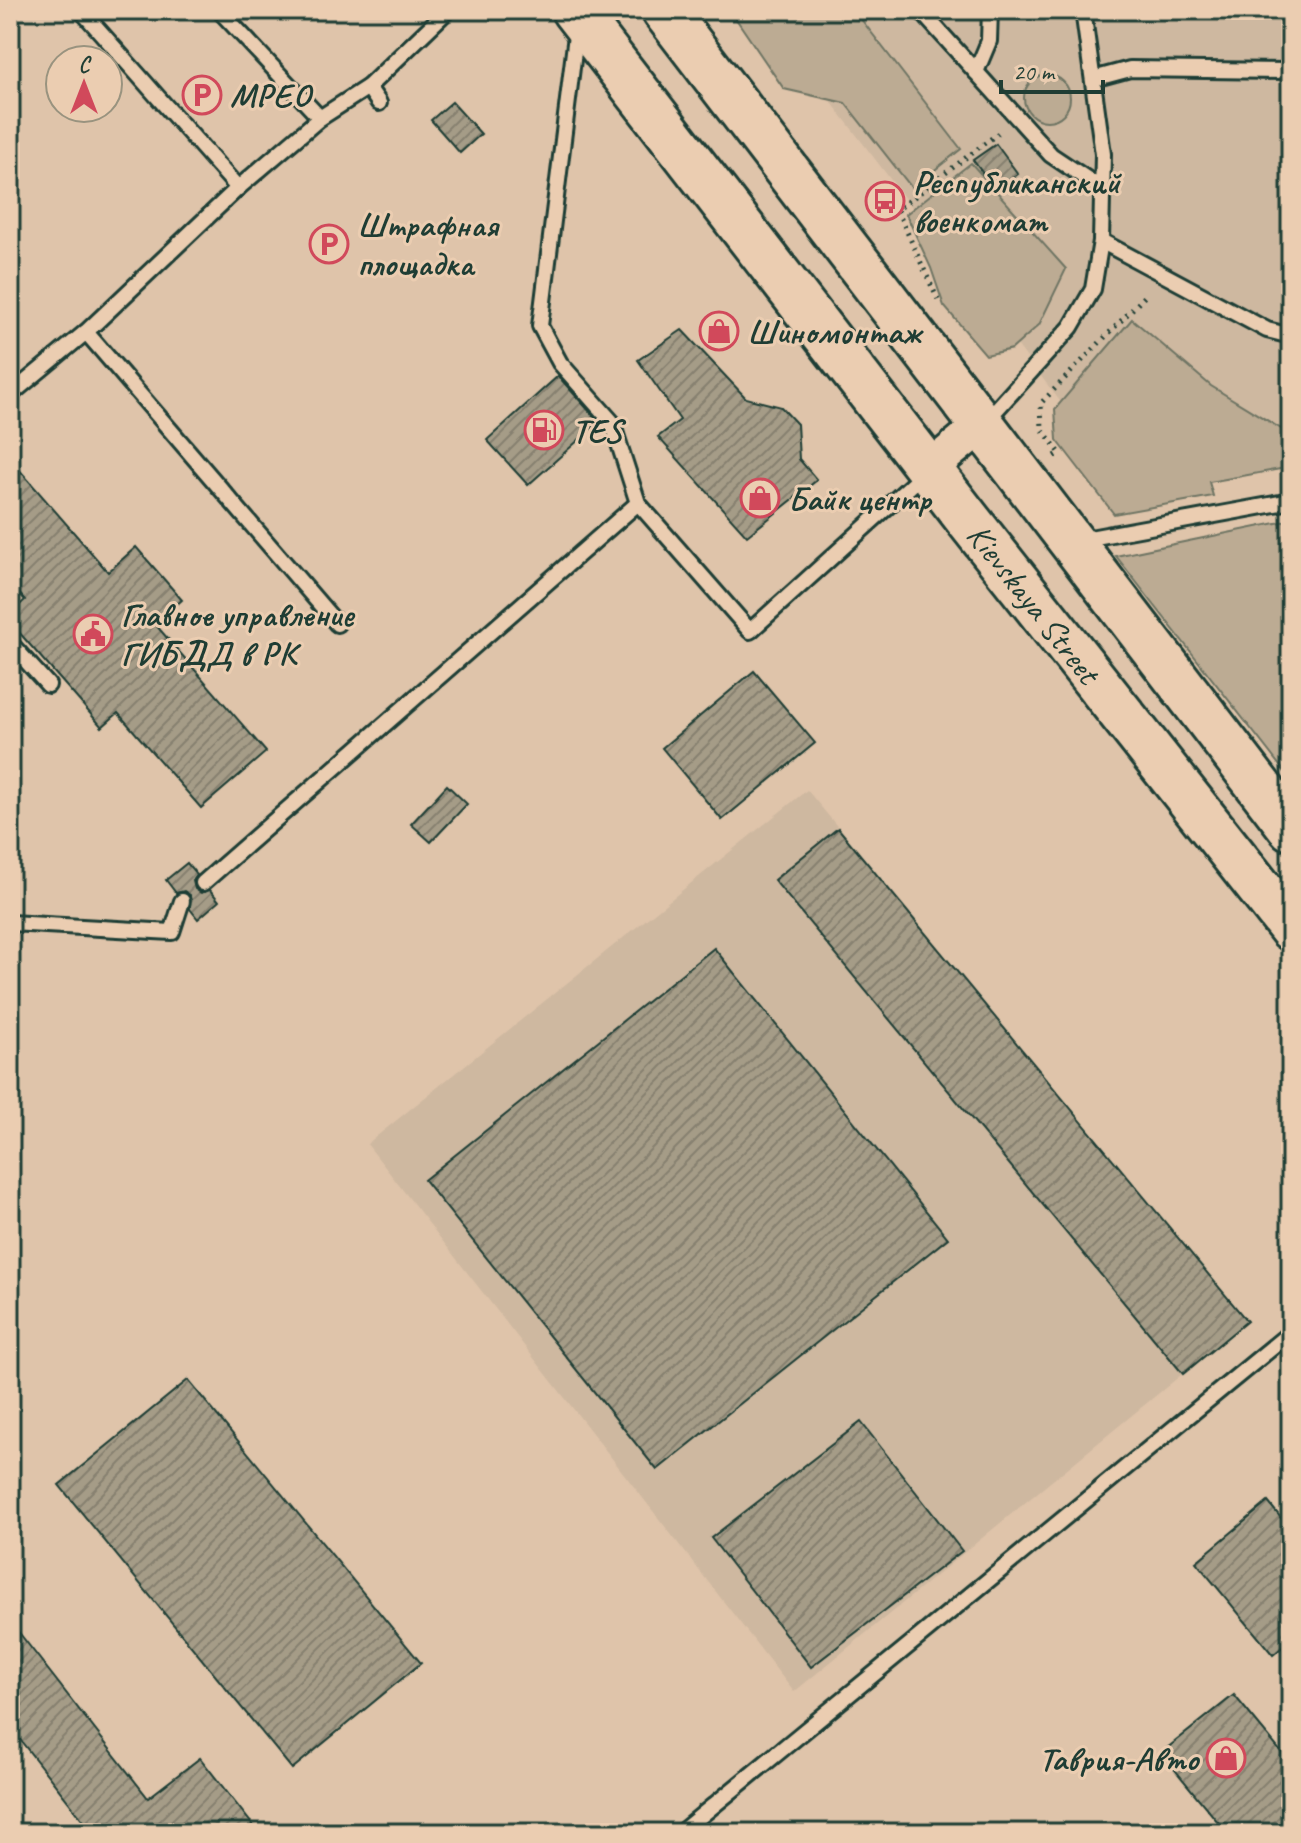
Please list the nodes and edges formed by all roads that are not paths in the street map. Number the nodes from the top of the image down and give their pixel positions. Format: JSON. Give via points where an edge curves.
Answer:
{"nodes":[{"id":1,"x":81,"y":10,"type":"edge"},
{"id":2,"x":219,"y":10,"type":"edge"},
{"id":3,"x":448,"y":10,"type":"edge"},
{"id":4,"x":920,"y":10,"type":"edge"},
{"id":5,"x":990,"y":10,"type":"edge"},
{"id":6,"x":1083,"y":10,"type":"edge"},
{"id":7,"x":576,"y":12,"type":"edge"},
{"id":8,"x":687,"y":30,"type":"edge"},
{"id":9,"x":1291,"y":71,"type":"edge"},
{"id":10,"x":976,"y":72,"type":"junction"},
{"id":11,"x":1093,"y":79,"type":"junction"},
{"id":12,"x":368,"y":87,"type":"junction"},
{"id":13,"x":379,"y":103,"type":"dead end"},
{"id":14,"x":320,"y":118,"type":"junction"},
{"id":15,"x":238,"y":188,"type":"junction"},
{"id":16,"x":1102,"y":189,"type":"junction"},
{"id":17,"x":1101,"y":241,"type":"junction"},
{"id":18,"x":86,"y":332,"type":"junction"},
{"id":19,"x":1291,"y":336,"type":"edge"},
{"id":20,"x":10,"y":395,"type":"edge"},
{"id":21,"x":983,"y":424,"type":"junction"},
{"id":22,"x":929,"y":469,"type":"junction"},
{"id":23,"x":1291,"y":501,"type":"edge"},
{"id":24,"x":638,"y":503,"type":"junction"},
{"id":25,"x":1070,"y":542,"type":"junction"},
{"id":26,"x":337,"y":624,"type":"dead end"},
{"id":27,"x":10,"y":643,"type":"edge"},
{"id":28,"x":48,"y":685,"type":"dead end"},
{"id":29,"x":1291,"y":828,"type":"edge"},
{"id":30,"x":203,"y":883,"type":"dead end"},
{"id":31,"x":182,"y":901,"type":"dead end"},
{"id":32,"x":10,"y":923,"type":"edge"},
{"id":33,"x":1291,"y":928,"type":"edge"},
{"id":34,"x":1291,"y":1332,"type":"edge"},
{"id":35,"x":680,"y":1833,"type":"edge"}],
"edges":[{"from":1,"to":15,"type":"lane"},
{"from":2,"to":14,"type":"lane"},
{"from":3,"to":12,"type":"lane"},
{"from":4,"to":10,"type":"lane"},
{"from":5,"to":10,"type":"lane","via":[[989,41]]},
{"from":6,"to":11,"type":"lane"},
{"from":7,"to":22,"type":"main road","name":"Kievskaya Street"},
{"from":7,"to":24,"type":"lane","via":[[540,326],[560,363],[612,422]]},
{"from":8,"to":21,"type":"main road","name":"Kievskaya Street"},
{"from":9,"to":11,"type":"lane","via":[[1130,69]]},
{"from":10,"to":16,"type":"lane","via":[[1051,155]]},
{"from":11,"to":16,"type":"lane"},
{"from":12,"to":13,"type":"lane"},
{"from":12,"to":14,"type":"lane"},
{"from":14,"to":15,"type":"lane"},
{"from":15,"to":18,"type":"lane"},
{"from":16,"to":17,"type":"lane"},
{"from":17,"to":19,"type":"lane","via":[[1267,330]]},
{"from":17,"to":21,"type":"lane","via":[[1093,289],[1071,327]]},
{"from":18,"to":20,"type":"lane"},
{"from":18,"to":26,"type":"lane"},
{"from":21,"to":22,"type":"street"},
{"from":21,"to":25,"type":"main road","name":"Kievskaya Street"},
{"from":22,"to":24,"type":"lane","via":[[750,631]]},
{"from":22,"to":33,"type":"main road","name":"Kievskaya Street"},
{"from":23,"to":25,"type":"lane"},
{"from":24,"to":30,"type":"lane"},
{"from":25,"to":29,"type":"main road","name":"Kievskaya Street"},
{"from":27,"to":28,"type":"lane"},
{"from":31,"to":32,"type":"lane","via":[[172,932]]},
{"from":34,"to":35,"type":"lane"}]}
